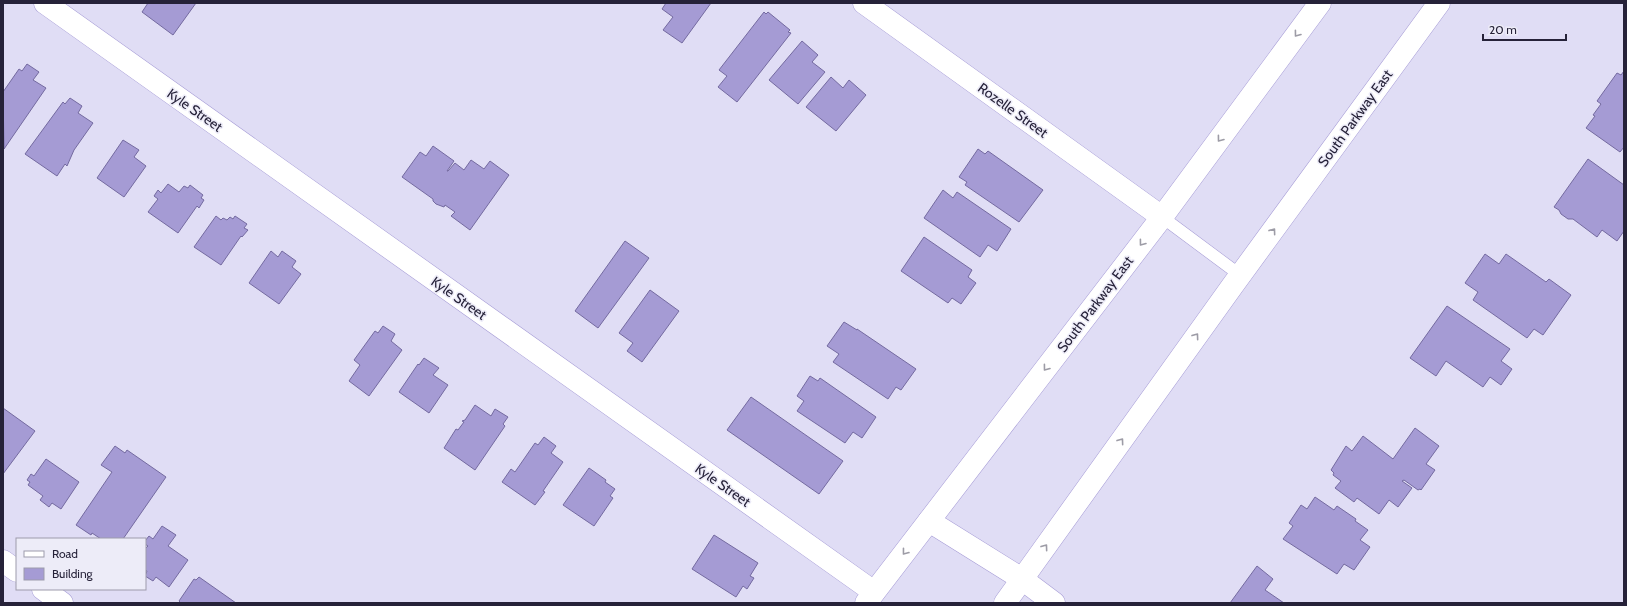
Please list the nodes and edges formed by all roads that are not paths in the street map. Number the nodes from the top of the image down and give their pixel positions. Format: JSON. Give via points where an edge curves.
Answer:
{"nodes":[{"id":1,"x":45,"y":3,"type":"edge"},
{"id":2,"x":864,"y":3,"type":"edge"},
{"id":3,"x":1320,"y":3,"type":"edge"},
{"id":4,"x":1439,"y":3,"type":"edge"},
{"id":5,"x":1162,"y":217,"type":"junction"},
{"id":6,"x":1240,"y":275,"type":"junction"},
{"id":7,"x":929,"y":521,"type":"junction"},
{"id":8,"x":3,"y":561,"type":"edge"},
{"id":9,"x":16,"y":570,"type":"edge"},
{"id":10,"x":1022,"y":579,"type":"junction"},
{"id":11,"x":44,"y":590,"type":"edge"},
{"id":12,"x":870,"y":597,"type":"edge"},
{"id":13,"x":62,"y":603,"type":"edge"},
{"id":14,"x":1005,"y":603,"type":"edge"},
{"id":15,"x":1054,"y":603,"type":"edge"}],
"edges":[{"from":1,"to":12,"type":"street","name":"Kyle Street"},
{"from":2,"to":5,"type":"street","name":"Rozelle Street"},
{"from":3,"to":5,"type":"street","name":"South Parkway East","one_way":true},
{"from":6,"to":4,"type":"street","name":"South Parkway East","one_way":true},
{"from":5,"to":6,"type":"lane"},
{"from":5,"to":7,"type":"street","name":"South Parkway East","one_way":true},
{"from":10,"to":6,"type":"street","name":"South Parkway East","one_way":true},
{"from":7,"to":10,"type":"street"},
{"from":7,"to":12,"type":"street","name":"South Parkway East","one_way":true},
{"from":8,"to":9,"type":"street"},
{"from":10,"to":14,"type":"street","name":"South Parkway East"},
{"from":10,"to":15,"type":"street"},
{"from":11,"to":13,"type":"street"}]}
